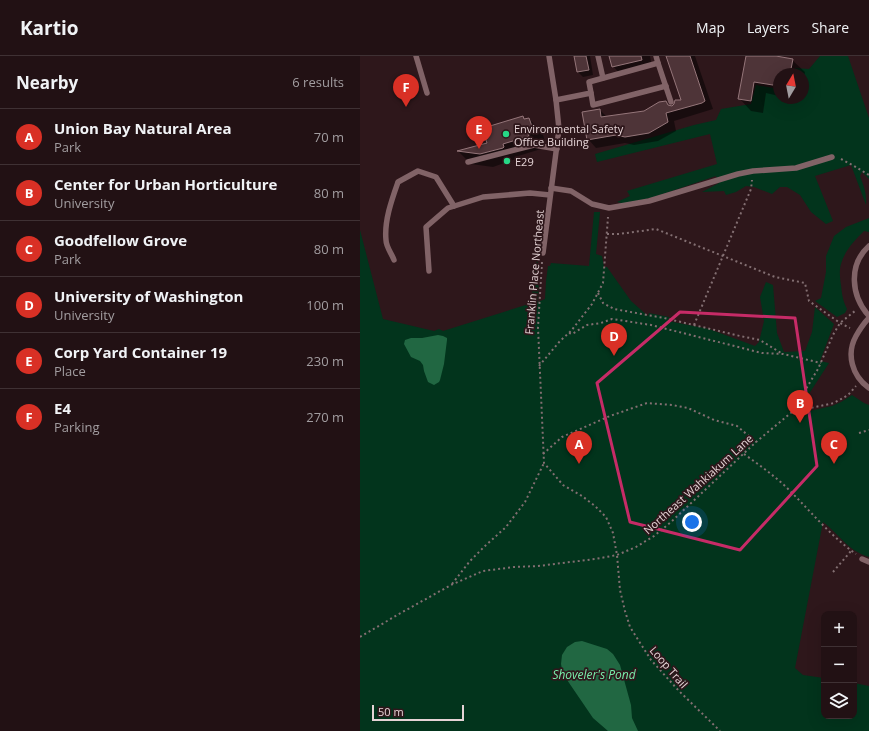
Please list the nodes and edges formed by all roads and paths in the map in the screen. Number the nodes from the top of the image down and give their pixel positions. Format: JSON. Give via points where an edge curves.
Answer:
{"nodes":[{"id":1,"x":416,"y":56,"type":"edge"},
{"id":2,"x":549,"y":56,"type":"edge"},
{"id":3,"x":598,"y":56,"type":"edge"},
{"id":4,"x":656,"y":56,"type":"edge"},
{"id":5,"x":658,"y":63,"type":"junction"},
{"id":6,"x":602,"y":78,"type":"junction"},
{"id":7,"x":666,"y":86,"type":"junction"},
{"id":8,"x":427,"y":93,"type":"dead end"},
{"id":9,"x":591,"y":93,"type":"junction"},
{"id":10,"x":556,"y":100,"type":"junction"},
{"id":11,"x":671,"y":102,"type":"dead end"},
{"id":12,"x":557,"y":149,"type":"junction"},
{"id":13,"x":832,"y":157,"type":"joint"},
{"id":14,"x":468,"y":162,"type":"dead end"},
{"id":15,"x":754,"y":171,"type":"junction"},
{"id":16,"x":869,"y":175,"type":"edge"},
{"id":17,"x":551,"y":188,"type":"junction"},
{"id":18,"x":550,"y":195,"type":"junction"},
{"id":19,"x":454,"y":206,"type":"junction"},
{"id":20,"x":609,"y":208,"type":"junction"},
{"id":21,"x":607,"y":234,"type":"junction"},
{"id":22,"x":869,"y":246,"type":"edge"},
{"id":23,"x":543,"y":253,"type":"joint"},
{"id":24,"x":722,"y":256,"type":"junction"},
{"id":25,"x":394,"y":260,"type":"dead end"},
{"id":26,"x":429,"y":271,"type":"dead end"},
{"id":27,"x":598,"y":292,"type":"junction"},
{"id":28,"x":856,"y":310,"type":"dead end"},
{"id":29,"x":869,"y":317,"type":"edge"},
{"id":30,"x":840,"y":323,"type":"junction"},
{"id":31,"x":694,"y":325,"type":"junction"},
{"id":32,"x":569,"y":333,"type":"junction"},
{"id":33,"x":856,"y":335,"type":"junction"},
{"id":34,"x":783,"y":354,"type":"junction"},
{"id":35,"x":821,"y":362,"type":"junction"},
{"id":36,"x":539,"y":366,"type":"junction"},
{"id":37,"x":860,"y":381,"type":"junction"},
{"id":38,"x":869,"y":388,"type":"edge"},
{"id":39,"x":792,"y":412,"type":"junction"},
{"id":40,"x":869,"y":430,"type":"edge"},
{"id":41,"x":859,"y":433,"type":"dead end"},
{"id":42,"x":756,"y":442,"type":"junction"},
{"id":43,"x":543,"y":454,"type":"junction"},
{"id":44,"x":744,"y":454,"type":"junction"},
{"id":45,"x":544,"y":463,"type":"junction"},
{"id":46,"x":851,"y":551,"type":"junction"},
{"id":47,"x":617,"y":556,"type":"junction"},
{"id":48,"x":862,"y":559,"type":"joint"},
{"id":49,"x":869,"y":562,"type":"edge"},
{"id":50,"x":833,"y":572,"type":"dead end"},
{"id":51,"x":451,"y":585,"type":"junction"},
{"id":52,"x":360,"y":637,"type":"edge"},
{"id":53,"x":720,"y":731,"type":"edge"}],
"edges":[{"from":1,"to":8,"type":"lane"},
{"from":2,"to":10,"type":"lane","name":"Franklin Place Northeast"},
{"from":3,"to":6,"type":"lane"},
{"from":4,"to":5,"type":"lane"},
{"from":5,"to":6,"type":"lane"},
{"from":5,"to":7,"type":"lane"},
{"from":6,"to":9,"type":"lane","via":[[589,82]]},
{"from":7,"to":9,"type":"lane","via":[[593,105]]},
{"from":7,"to":11,"type":"lane"},
{"from":9,"to":10,"type":"lane"},
{"from":10,"to":12,"type":"lane","name":"Franklin Place Northeast","via":[[559,129]]},
{"from":12,"to":14,"type":"lane","via":[[534,145]]},
{"from":12,"to":17,"type":"lane","name":"Franklin Place Northeast"},
{"from":13,"to":15,"type":"lane","via":[[796,168]]},
{"from":13,"to":16,"type":"path"},
{"from":15,"to":20,"type":"lane","via":[[649,201]]},
{"from":15,"to":24,"type":"path","via":[[751,189]]},
{"from":17,"to":18,"type":"lane","name":"Franklin Place Northeast"},
{"from":17,"to":20,"type":"lane","via":[[571,191],[592,204]]},
{"from":18,"to":19,"type":"lane","via":[[530,193],[483,197]]},
{"from":18,"to":23,"type":"lane","name":"Franklin Place Northeast"},
{"from":19,"to":25,"type":"lane","via":[[436,177],[418,171],[398,182],[391,202],[386,241]]},
{"from":19,"to":26,"type":"lane","via":[[426,227]]},
{"from":20,"to":21,"type":"path"},
{"from":21,"to":24,"type":"path","via":[[656,229]]},
{"from":21,"to":27,"type":"path","via":[[603,283]]},
{"from":22,"to":29,"type":"lane","via":[[861,257],[854,276],[857,296]]},
{"from":23,"to":36,"type":"path","name":"Franklin Place Northeast","via":[[538,327]]},
{"from":24,"to":30,"type":"path","via":[[775,277],[805,283],[809,301]]},
{"from":24,"to":31,"type":"path"},
{"from":27,"to":31,"type":"path","via":[[603,303],[614,309]]},
{"from":27,"to":32,"type":"path","via":[[592,304]]},
{"from":28,"to":30,"type":"path","name":"Northeast Wahkiakum Lane"},
{"from":29,"to":33,"type":"lane"},
{"from":30,"to":33,"type":"path"},
{"from":30,"to":35,"type":"path","name":"Northeast Wahkiakum Lane"},
{"from":31,"to":34,"type":"path","via":[[760,340]]},
{"from":32,"to":34,"type":"path","via":[[612,319],[651,325],[762,353]]},
{"from":32,"to":36,"type":"path"},
{"from":33,"to":37,"type":"lane","via":[[851,358]]},
{"from":34,"to":35,"type":"path"},
{"from":35,"to":39,"type":"path","name":"Northeast Wahkiakum Lane"},
{"from":36,"to":43,"type":"path","name":"Franklin Place Northeast"},
{"from":37,"to":38,"type":"lane"},
{"from":37,"to":39,"type":"path","via":[[848,395],[834,403]]},
{"from":39,"to":42,"type":"path","name":"Northeast Wahkiakum Lane"},
{"from":40,"to":41,"type":"path"},
{"from":42,"to":43,"type":"path","via":[[737,426],[714,420],[688,408],[647,404],[610,416],[562,438]]},
{"from":42,"to":44,"type":"path","name":"Northeast Wahkiakum Lane"},
{"from":43,"to":45,"type":"path","name":"Franklin Place Northeast"},
{"from":44,"to":46,"type":"path","via":[[786,487]]},
{"from":44,"to":47,"type":"path","name":"Northeast Wahkiakum Lane","via":[[654,536]]},
{"from":45,"to":47,"type":"path","via":[[563,485],[582,496],[606,517],[614,534]]},
{"from":45,"to":51,"type":"path","via":[[525,502],[506,527],[475,556]]},
{"from":46,"to":48,"type":"path"},
{"from":46,"to":50,"type":"path"},
{"from":47,"to":51,"type":"path","name":"Northeast Wahkiakum Lane","via":[[484,571]]},
{"from":47,"to":53,"type":"path","name":"Loop Trail","via":[[620,590],[630,627],[651,660]]},
{"from":48,"to":49,"type":"lane"},
{"from":51,"to":52,"type":"path","name":"Northeast Wahkiakum Lane"}]}
